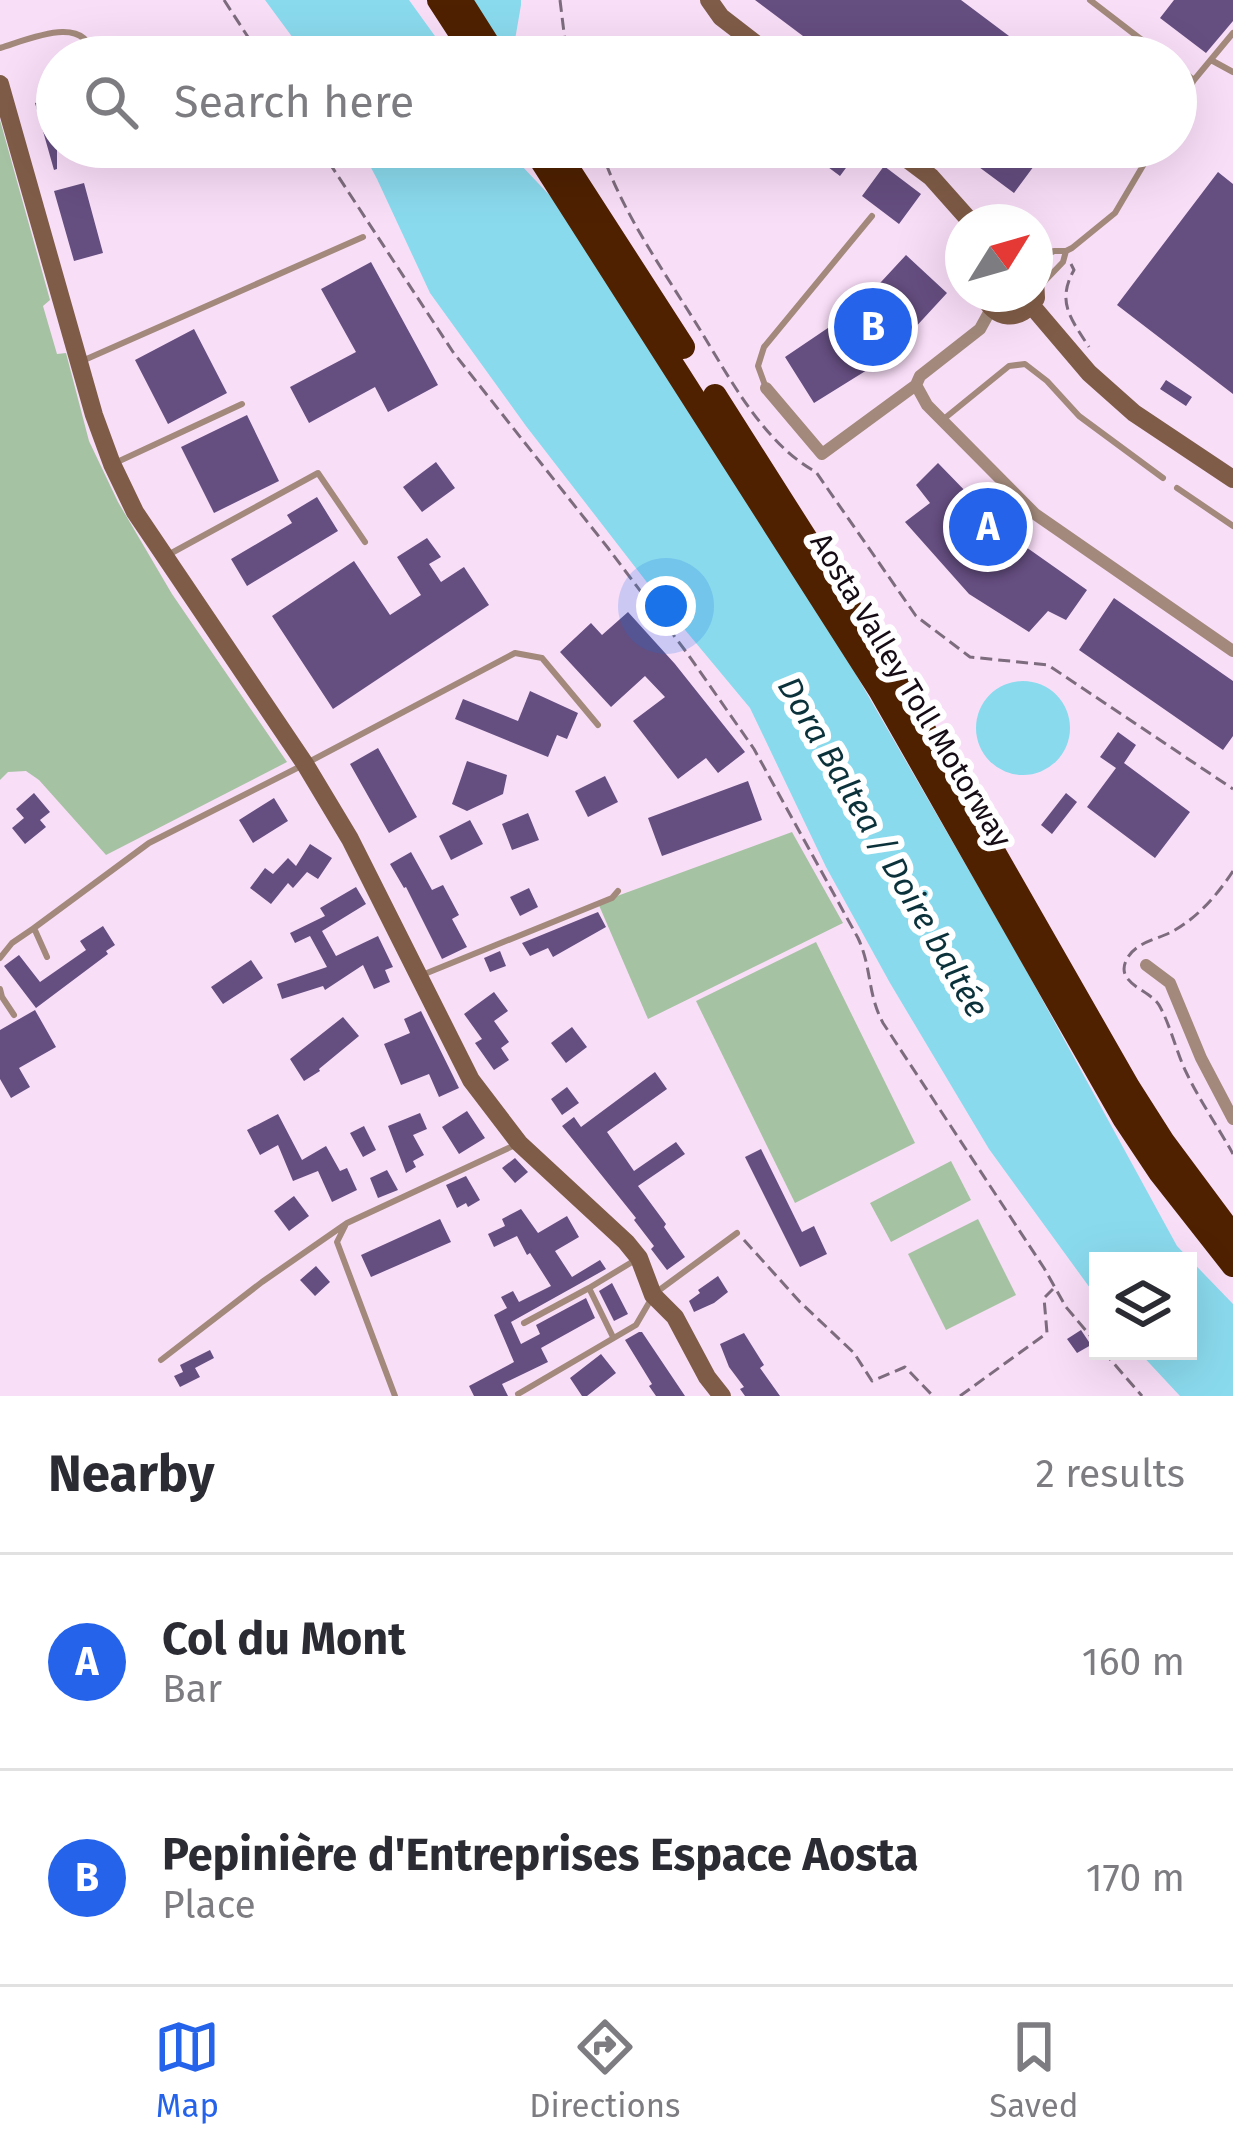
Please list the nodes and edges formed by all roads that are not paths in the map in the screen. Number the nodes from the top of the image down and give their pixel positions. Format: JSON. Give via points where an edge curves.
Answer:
{"nodes":[{"id":1,"x":439,"y":0,"type":"edge"},
{"id":2,"x":460,"y":0,"type":"edge"},
{"id":3,"x":709,"y":0,"type":"edge"},
{"id":4,"x":1090,"y":0,"type":"edge"},
{"id":5,"x":1233,"y":34,"type":"edge"},
{"id":6,"x":46,"y":36,"type":"edge"},
{"id":7,"x":83,"y":36,"type":"edge"},
{"id":8,"x":462,"y":36,"type":"edge"},
{"id":9,"x":483,"y":36,"type":"edge"},
{"id":10,"x":746,"y":36,"type":"edge"},
{"id":11,"x":1137,"y":36,"type":"edge"},
{"id":12,"x":36,"y":39,"type":"edge"},
{"id":13,"x":0,"y":48,"type":"edge"},
{"id":14,"x":1211,"y":60,"type":"junction"},
{"id":15,"x":1233,"y":72,"type":"edge"},
{"id":16,"x":1197,"y":76,"type":"edge"},
{"id":17,"x":0,"y":84,"type":"edge"},
{"id":18,"x":547,"y":168,"type":"edge"},
{"id":19,"x":567,"y":168,"type":"edge"},
{"id":20,"x":919,"y":168,"type":"edge"},
{"id":21,"x":1142,"y":168,"type":"edge"},
{"id":22,"x":955,"y":204,"type":"edge"},
{"id":23,"x":872,"y":216,"type":"dead end"},
{"id":24,"x":363,"y":237,"type":"dead end"},
{"id":25,"x":1053,"y":251,"type":"edge"},
{"id":26,"x":1066,"y":251,"type":"junction"},
{"id":27,"x":1053,"y":272,"type":"edge"},
{"id":28,"x":984,"y":312,"type":"edge"},
{"id":29,"x":1049,"y":312,"type":"edge"},
{"id":30,"x":79,"y":363,"type":"junction"},
{"id":31,"x":916,"y":385,"type":"junction"},
{"id":32,"x":766,"y":388,"type":"joint"},
{"id":33,"x":242,"y":404,"type":"dead end"},
{"id":34,"x":942,"y":420,"type":"junction"},
{"id":35,"x":112,"y":464,"type":"junction"},
{"id":36,"x":1163,"y":478,"type":"dead end"},
{"id":37,"x":1233,"y":479,"type":"edge"},
{"id":38,"x":1177,"y":488,"type":"dead end"},
{"id":39,"x":1233,"y":526,"type":"edge"},
{"id":40,"x":365,"y":542,"type":"dead end"},
{"id":41,"x":163,"y":557,"type":"junction"},
{"id":42,"x":1233,"y":651,"type":"edge"},
{"id":43,"x":598,"y":725,"type":"dead end"},
{"id":44,"x":305,"y":764,"type":"junction"},
{"id":45,"x":618,"y":891,"type":"dead end"},
{"id":46,"x":34,"y":928,"type":"junction"},
{"id":47,"x":47,"y":957,"type":"dead end"},
{"id":48,"x":0,"y":958,"type":"edge"},
{"id":49,"x":1146,"y":965,"type":"dead end"},
{"id":50,"x":418,"y":976,"type":"junction"},
{"id":51,"x":0,"y":989,"type":"edge"},
{"id":52,"x":14,"y":1015,"type":"dead end"},
{"id":53,"x":1233,"y":1119,"type":"edge"},
{"id":54,"x":519,"y":1143,"type":"junction"},
{"id":55,"x":347,"y":1223,"type":"junction"},
{"id":56,"x":737,"y":1233,"type":"road end"},
{"id":57,"x":1233,"y":1235,"type":"edge"},
{"id":58,"x":639,"y":1258,"type":"junction"},
{"id":59,"x":1233,"y":1265,"type":"edge"},
{"id":60,"x":589,"y":1288,"type":"junction"},
{"id":61,"x":653,"y":1295,"type":"junction"},
{"id":62,"x":524,"y":1322,"type":"dead end"},
{"id":63,"x":613,"y":1337,"type":"junction"},
{"id":64,"x":161,"y":1360,"type":"dead end"},
{"id":65,"x":518,"y":1394,"type":"edge"},
{"id":66,"x":395,"y":1396,"type":"edge"},
{"id":67,"x":722,"y":1396,"type":"edge"}],
"edges":[{"from":1,"to":8,"type":"highway"},
{"from":2,"to":9,"type":"highway"},
{"from":3,"to":10,"type":"main road"},
{"from":4,"to":11,"type":"lane"},
{"from":5,"to":14,"type":"lane"},
{"from":6,"to":7,"type":"lane"},
{"from":12,"to":13,"type":"lane"},
{"from":14,"to":15,"type":"lane"},
{"from":14,"to":16,"type":"lane"},
{"from":17,"to":30,"type":"main road"},
{"from":18,"to":59,"type":"highway","name":"Aosta Valley Toll Motorway","via":[[880,690],[1124,1118]]},
{"from":19,"to":57,"type":"highway","name":"Aosta Valley Toll Motorway","via":[[893,676],[1128,1087]]},
{"from":20,"to":22,"type":"main road"},
{"from":21,"to":26,"type":"lane","via":[[1115,213]]},
{"from":23,"to":32,"type":"lane","via":[[764,346],[758,366]]},
{"from":24,"to":30,"type":"lane"},
{"from":25,"to":26,"type":"lane"},
{"from":26,"to":27,"type":"lane"},
{"from":28,"to":31,"type":"street","via":[[980,329]]},
{"from":29,"to":37,"type":"main road","via":[[1089,373]]},
{"from":30,"to":35,"type":"main road"},
{"from":31,"to":32,"type":"street","via":[[822,454]]},
{"from":31,"to":34,"type":"street"},
{"from":33,"to":35,"type":"lane"},
{"from":34,"to":36,"type":"lane","via":[[1009,366],[1025,364],[1078,416]]},
{"from":34,"to":42,"type":"street","via":[[1035,514]]},
{"from":35,"to":41,"type":"main road"},
{"from":38,"to":39,"type":"lane"},
{"from":40,"to":41,"type":"lane","via":[[318,473]]},
{"from":41,"to":44,"type":"main road"},
{"from":43,"to":44,"type":"lane","via":[[542,658],[514,652]]},
{"from":44,"to":46,"type":"lane","via":[[149,843]]},
{"from":44,"to":50,"type":"main road"},
{"from":45,"to":50,"type":"lane"},
{"from":46,"to":47,"type":"lane"},
{"from":46,"to":48,"type":"lane"},
{"from":49,"to":53,"type":"street","via":[[1170,983]]},
{"from":50,"to":54,"type":"main road","via":[[471,1080]]},
{"from":51,"to":52,"type":"lane"},
{"from":54,"to":55,"type":"lane"},
{"from":54,"to":58,"type":"main road"},
{"from":55,"to":64,"type":"lane"},
{"from":55,"to":66,"type":"lane","via":[[337,1242]]},
{"from":56,"to":61,"type":"lane"},
{"from":58,"to":60,"type":"lane"},
{"from":58,"to":61,"type":"main road"},
{"from":60,"to":62,"type":"lane"},
{"from":60,"to":63,"type":"lane"},
{"from":61,"to":63,"type":"lane","via":[[636,1324]]},
{"from":61,"to":67,"type":"main road"},
{"from":63,"to":65,"type":"lane"}]}
